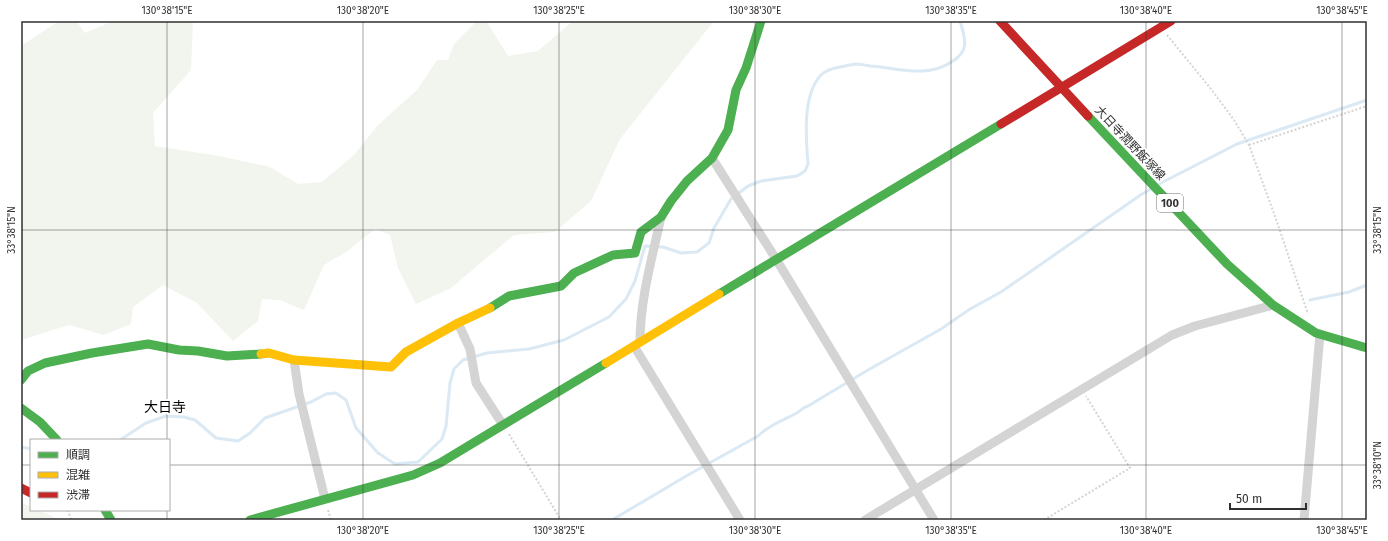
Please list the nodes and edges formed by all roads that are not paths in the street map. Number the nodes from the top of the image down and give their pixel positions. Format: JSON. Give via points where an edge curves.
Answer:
{"nodes":[{"id":1,"x":761,"y":21,"type":"edge"},
{"id":2,"x":1000,"y":21,"type":"edge"},
{"id":3,"x":1171,"y":21,"type":"edge"},
{"id":4,"x":1158,"y":24,"type":"edge"},
{"id":5,"x":1062,"y":87,"type":"junction"},
{"id":6,"x":712,"y":158,"type":"junction"},
{"id":7,"x":661,"y":217,"type":"junction"},
{"id":8,"x":776,"y":259,"type":"junction"},
{"id":9,"x":1273,"y":305,"type":"junction"},
{"id":10,"x":458,"y":323,"type":"junction"},
{"id":11,"x":1320,"y":334,"type":"junction"},
{"id":12,"x":637,"y":344,"type":"junction"},
{"id":13,"x":1367,"y":348,"type":"edge"},
{"id":14,"x":294,"y":360,"type":"junction"},
{"id":15,"x":21,"y":380,"type":"edge"},
{"id":16,"x":21,"y":408,"type":"edge"},
{"id":17,"x":503,"y":425,"type":"junction"},
{"id":18,"x":56,"y":439,"type":"edge"},
{"id":19,"x":21,"y":488,"type":"edge"},
{"id":20,"x":916,"y":489,"type":"junction"},
{"id":21,"x":30,"y":492,"type":"edge"},
{"id":22,"x":325,"y":499,"type":"junction"},
{"id":23,"x":106,"y":511,"type":"edge"},
{"id":24,"x":111,"y":520,"type":"edge"},
{"id":25,"x":250,"y":520,"type":"edge"},
{"id":26,"x":740,"y":520,"type":"edge"},
{"id":27,"x":865,"y":520,"type":"edge"},
{"id":28,"x":934,"y":520,"type":"edge"},
{"id":29,"x":1304,"y":520,"type":"edge"}],
"edges":[{"from":1,"to":6,"type":"street","via":[[736,90],[728,130]]},
{"from":2,"to":5,"type":"street","name":"大日寺潤野飯塚線","number":"100"},
{"from":3,"to":4,"type":"street"},
{"from":4,"to":5,"type":"street"},
{"from":5,"to":8,"type":"street"},
{"from":5,"to":9,"type":"street","name":"大日寺潤野飯塚線","number":"100","via":[[1226,264]]},
{"from":6,"to":7,"type":"street","via":[[687,181]]},
{"from":6,"to":8,"type":"street"},
{"from":7,"to":10,"type":"street","via":[[641,232],[635,253],[613,255],[574,273],[561,286],[509,296]]},
{"from":7,"to":12,"type":"street"},
{"from":8,"to":12,"type":"street"},
{"from":8,"to":20,"type":"street"},
{"from":9,"to":11,"type":"street","name":"大日寺潤野飯塚線","number":"100"},
{"from":9,"to":20,"type":"street","via":[[1195,326],[1172,335]]},
{"from":10,"to":14,"type":"street","via":[[406,352],[391,367]]},
{"from":10,"to":17,"type":"street","via":[[470,349],[476,383]]},
{"from":11,"to":13,"type":"street","name":"大日寺潤野飯塚線","number":"100"},
{"from":11,"to":29,"type":"street"},
{"from":12,"to":17,"type":"street"},
{"from":12,"to":26,"type":"street"},
{"from":14,"to":15,"type":"street","via":[[269,353],[227,356],[148,344],[45,362],[28,371]]},
{"from":14,"to":22,"type":"street","via":[[299,394]]},
{"from":16,"to":18,"type":"street","via":[[40,422]]},
{"from":17,"to":22,"type":"street","via":[[440,463],[413,475]]},
{"from":19,"to":21,"type":"street"},
{"from":20,"to":27,"type":"street"},
{"from":20,"to":28,"type":"street"},
{"from":22,"to":25,"type":"street"},
{"from":23,"to":24,"type":"street"}]}
